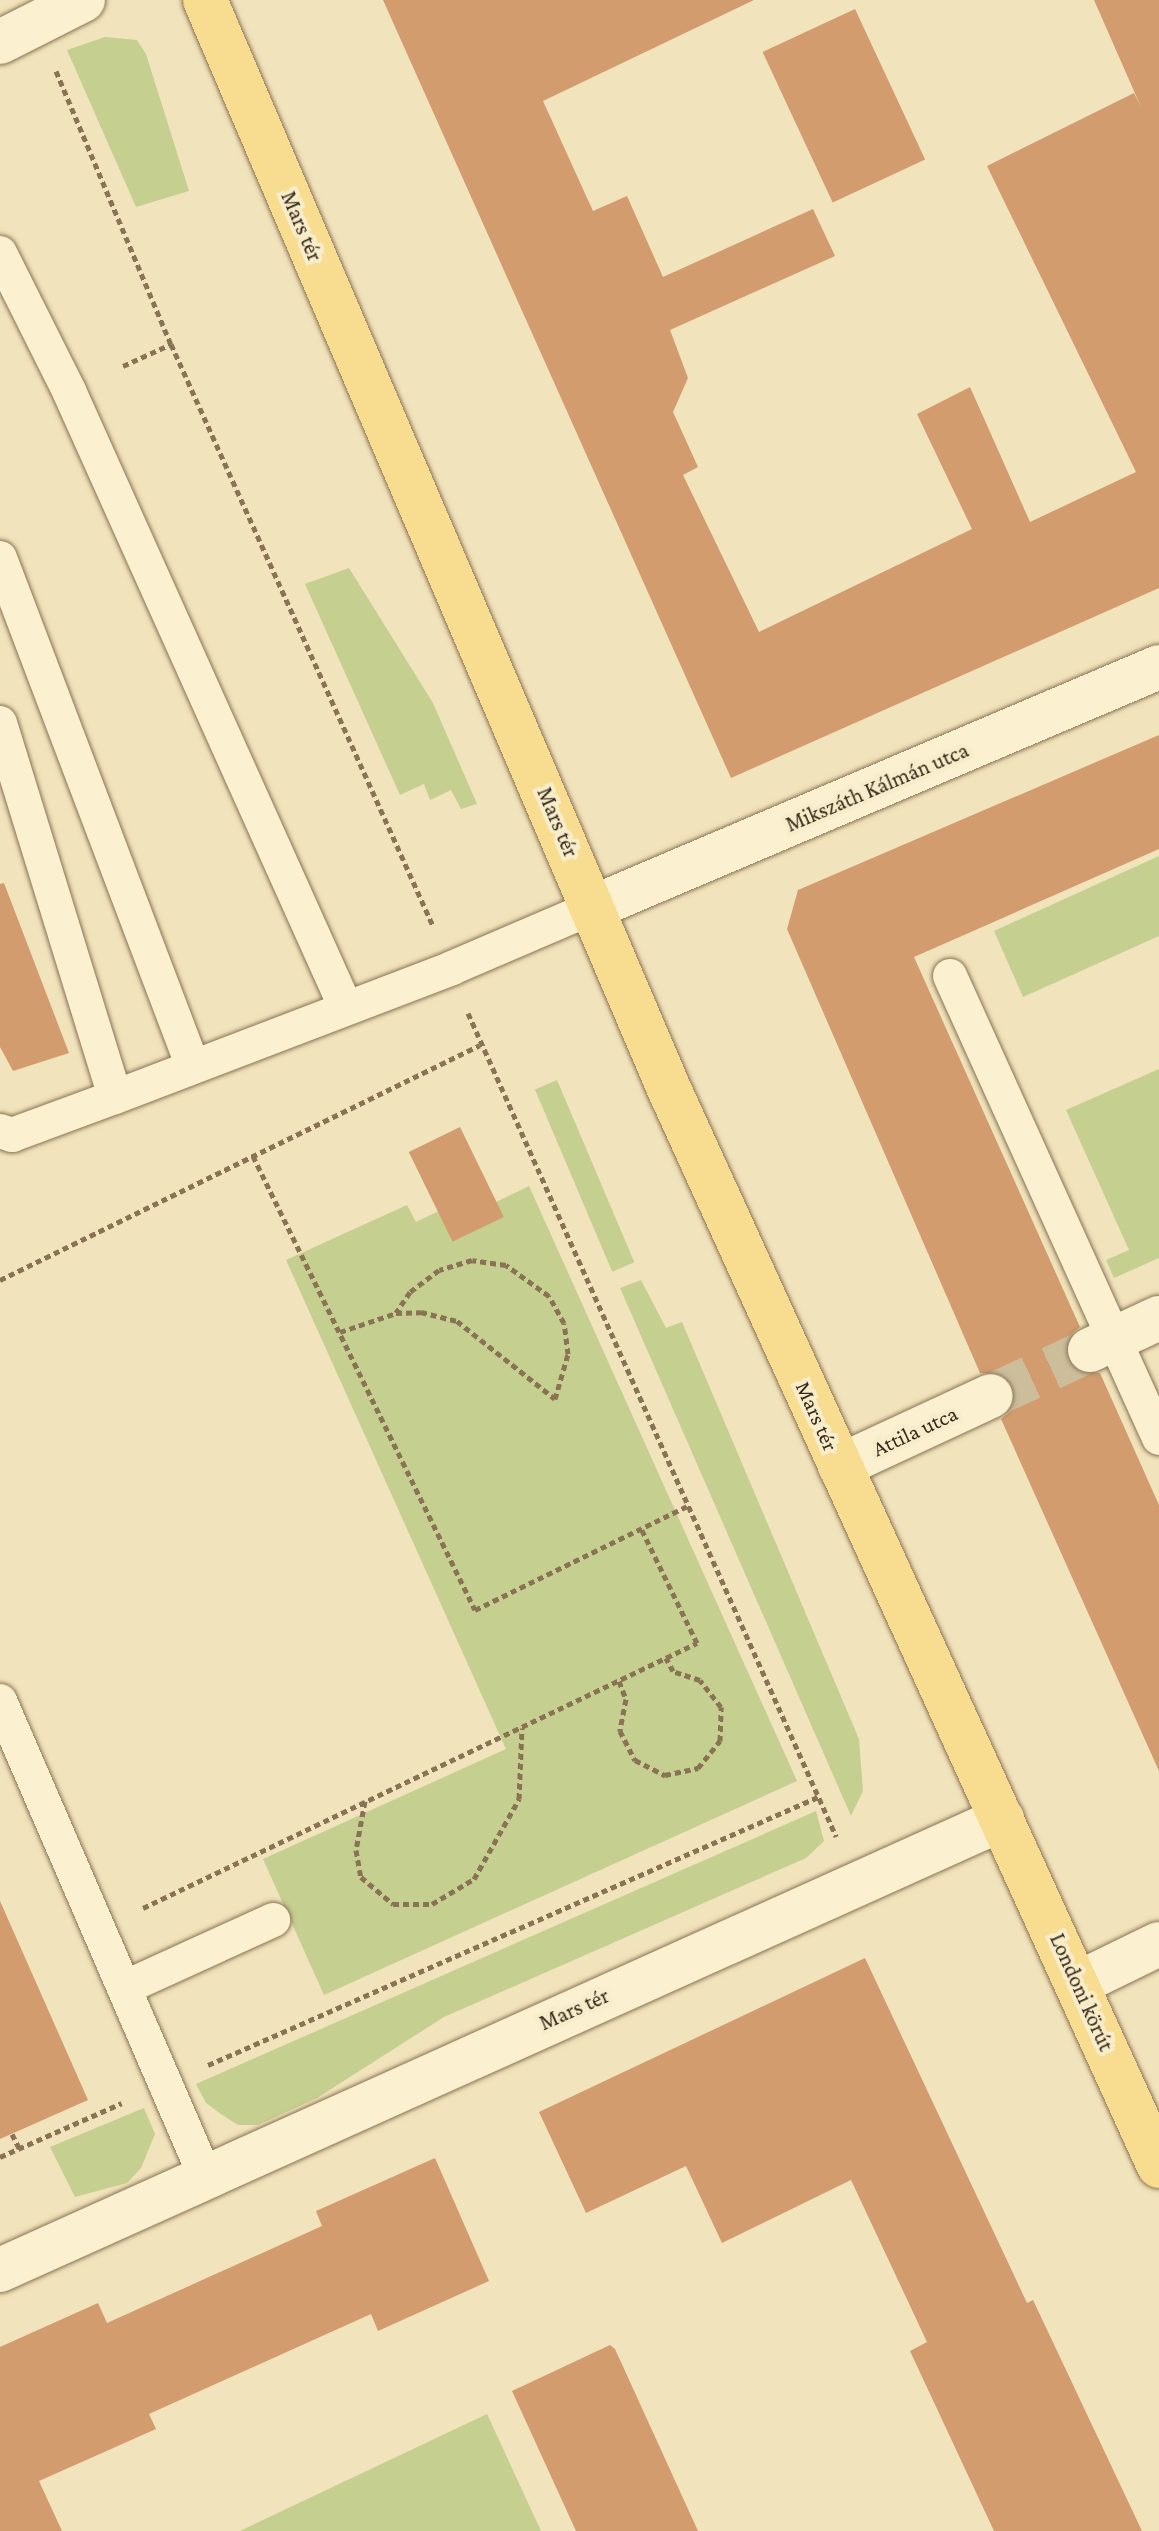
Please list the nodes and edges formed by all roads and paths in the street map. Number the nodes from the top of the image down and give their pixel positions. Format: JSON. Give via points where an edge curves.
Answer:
{"nodes":[{"id":1,"x":83,"y":0,"type":"edge"},
{"id":2,"x":205,"y":0,"type":"edge"},
{"id":3,"x":0,"y":42,"type":"edge"},
{"id":4,"x":0,"y":253,"type":"edge"},
{"id":5,"x":171,"y":344,"type":"dead end"},
{"id":6,"x":123,"y":366,"type":"dead end"},
{"id":7,"x":0,"y":558,"type":"edge"},
{"id":8,"x":1159,"y":667,"type":"edge"},
{"id":9,"x":0,"y":723,"type":"edge"},
{"id":10,"x":594,"y":907,"type":"junction"},
{"id":11,"x":950,"y":976,"type":"dead end"},
{"id":12,"x":345,"y":1006,"type":"junction"},
{"id":13,"x":480,"y":1045,"type":"dead end"},
{"id":14,"x":193,"y":1067,"type":"junction"},
{"id":15,"x":115,"y":1097,"type":"junction"},
{"id":16,"x":4,"y":1126,"type":"edge"},
{"id":17,"x":253,"y":1156,"type":"junction"},
{"id":18,"x":0,"y":1280,"type":"edge"},
{"id":19,"x":396,"y":1313,"type":"junction"},
{"id":20,"x":1159,"y":1318,"type":"edge"},
{"id":21,"x":340,"y":1332,"type":"junction"},
{"id":22,"x":1103,"y":1344,"type":"junction"},
{"id":23,"x":991,"y":1396,"type":"tunnel mouth"},
{"id":24,"x":1159,"y":1438,"type":"edge"},
{"id":25,"x":840,"y":1466,"type":"junction"},
{"id":26,"x":687,"y":1506,"type":"dead end"},
{"id":27,"x":642,"y":1530,"type":"junction"},
{"id":28,"x":666,"y":1658,"type":"junction"},
{"id":29,"x":619,"y":1681,"type":"junction"},
{"id":30,"x":0,"y":1701,"type":"edge"},
{"id":31,"x":522,"y":1728,"type":"junction"},
{"id":32,"x":818,"y":1797,"type":"dead end"},
{"id":33,"x":365,"y":1801,"type":"junction"},
{"id":34,"x":1002,"y":1819,"type":"junction"},
{"id":35,"x":273,"y":1920,"type":"dead end"},
{"id":36,"x":99,"y":1930,"type":"junction"},
{"id":37,"x":1159,"y":1944,"type":"edge"},
{"id":38,"x":1079,"y":1983,"type":"junction"},
{"id":39,"x":124,"y":1988,"type":"junction"},
{"id":40,"x":166,"y":2084,"type":"junction"},
{"id":41,"x":12,"y":2134,"type":"dead end"},
{"id":42,"x":19,"y":2148,"type":"junction"},
{"id":43,"x":0,"y":2157,"type":"edge"},
{"id":44,"x":1159,"y":2166,"type":"edge"},
{"id":45,"x":206,"y":2178,"type":"junction"},
{"id":46,"x":0,"y":2270,"type":"edge"}],
"edges":[{"from":1,"to":3,"type":"street"},
{"from":2,"to":10,"type":"main road","name":"Mars tér"},
{"from":4,"to":12,"type":"lane","via":[[69,391]]},
{"from":5,"to":6,"type":"path"},
{"from":7,"to":14,"type":"lane"},
{"from":8,"to":10,"type":"street","name":"Mikszáth Kálmán utca"},
{"from":9,"to":15,"type":"lane"},
{"from":10,"to":12,"type":"lane","via":[[452,968]]},
{"from":10,"to":25,"type":"main road","name":"Mars tér","via":[[670,1091]]},
{"from":11,"to":22,"type":"lane"},
{"from":12,"to":14,"type":"lane"},
{"from":13,"to":17,"type":"path"},
{"from":14,"to":15,"type":"lane"},
{"from":15,"to":16,"type":"lane"},
{"from":17,"to":18,"type":"path"},
{"from":17,"to":21,"type":"path"},
{"from":19,"to":19,"type":"path","via":[[421,1312],[457,1321],[555,1399],[568,1354],[564,1323],[549,1296],[506,1265],[472,1260],[439,1270],[410,1292]]},
{"from":19,"to":21,"type":"path"},
{"from":20,"to":22,"type":"street"},
{"from":21,"to":27,"type":"path","via":[[475,1610]]},
{"from":22,"to":24,"type":"lane"},
{"from":23,"to":25,"type":"street","name":"Attila utca"},
{"from":25,"to":34,"type":"main road","name":"Mars tér"},
{"from":26,"to":27,"type":"path"},
{"from":27,"to":28,"type":"path","via":[[697,1643]]},
{"from":28,"to":29,"type":"path"},
{"from":28,"to":29,"type":"path","via":[[673,1671],[700,1680],[721,1707],[720,1741],[698,1768],[665,1775],[635,1760],[620,1731],[626,1699]]},
{"from":29,"to":31,"type":"path"},
{"from":30,"to":36,"type":"lane"},
{"from":31,"to":33,"type":"path"},
{"from":31,"to":33,"type":"path","via":[[519,1799],[474,1879],[432,1904],[393,1904],[361,1877],[356,1850]]},
{"from":32,"to":40,"type":"path"},
{"from":33,"to":36,"type":"path"},
{"from":34,"to":38,"type":"main road","name":"Londoni körút"},
{"from":34,"to":45,"type":"street","name":"Mars tér"},
{"from":35,"to":39,"type":"lane"},
{"from":36,"to":39,"type":"lane"},
{"from":37,"to":38,"type":"street"},
{"from":38,"to":44,"type":"main road","name":"Londoni körút"},
{"from":39,"to":40,"type":"lane"},
{"from":40,"to":42,"type":"path"},
{"from":40,"to":45,"type":"lane"},
{"from":41,"to":42,"type":"path"},
{"from":42,"to":43,"type":"path"},
{"from":45,"to":46,"type":"street","name":"Mars tér"}]}
